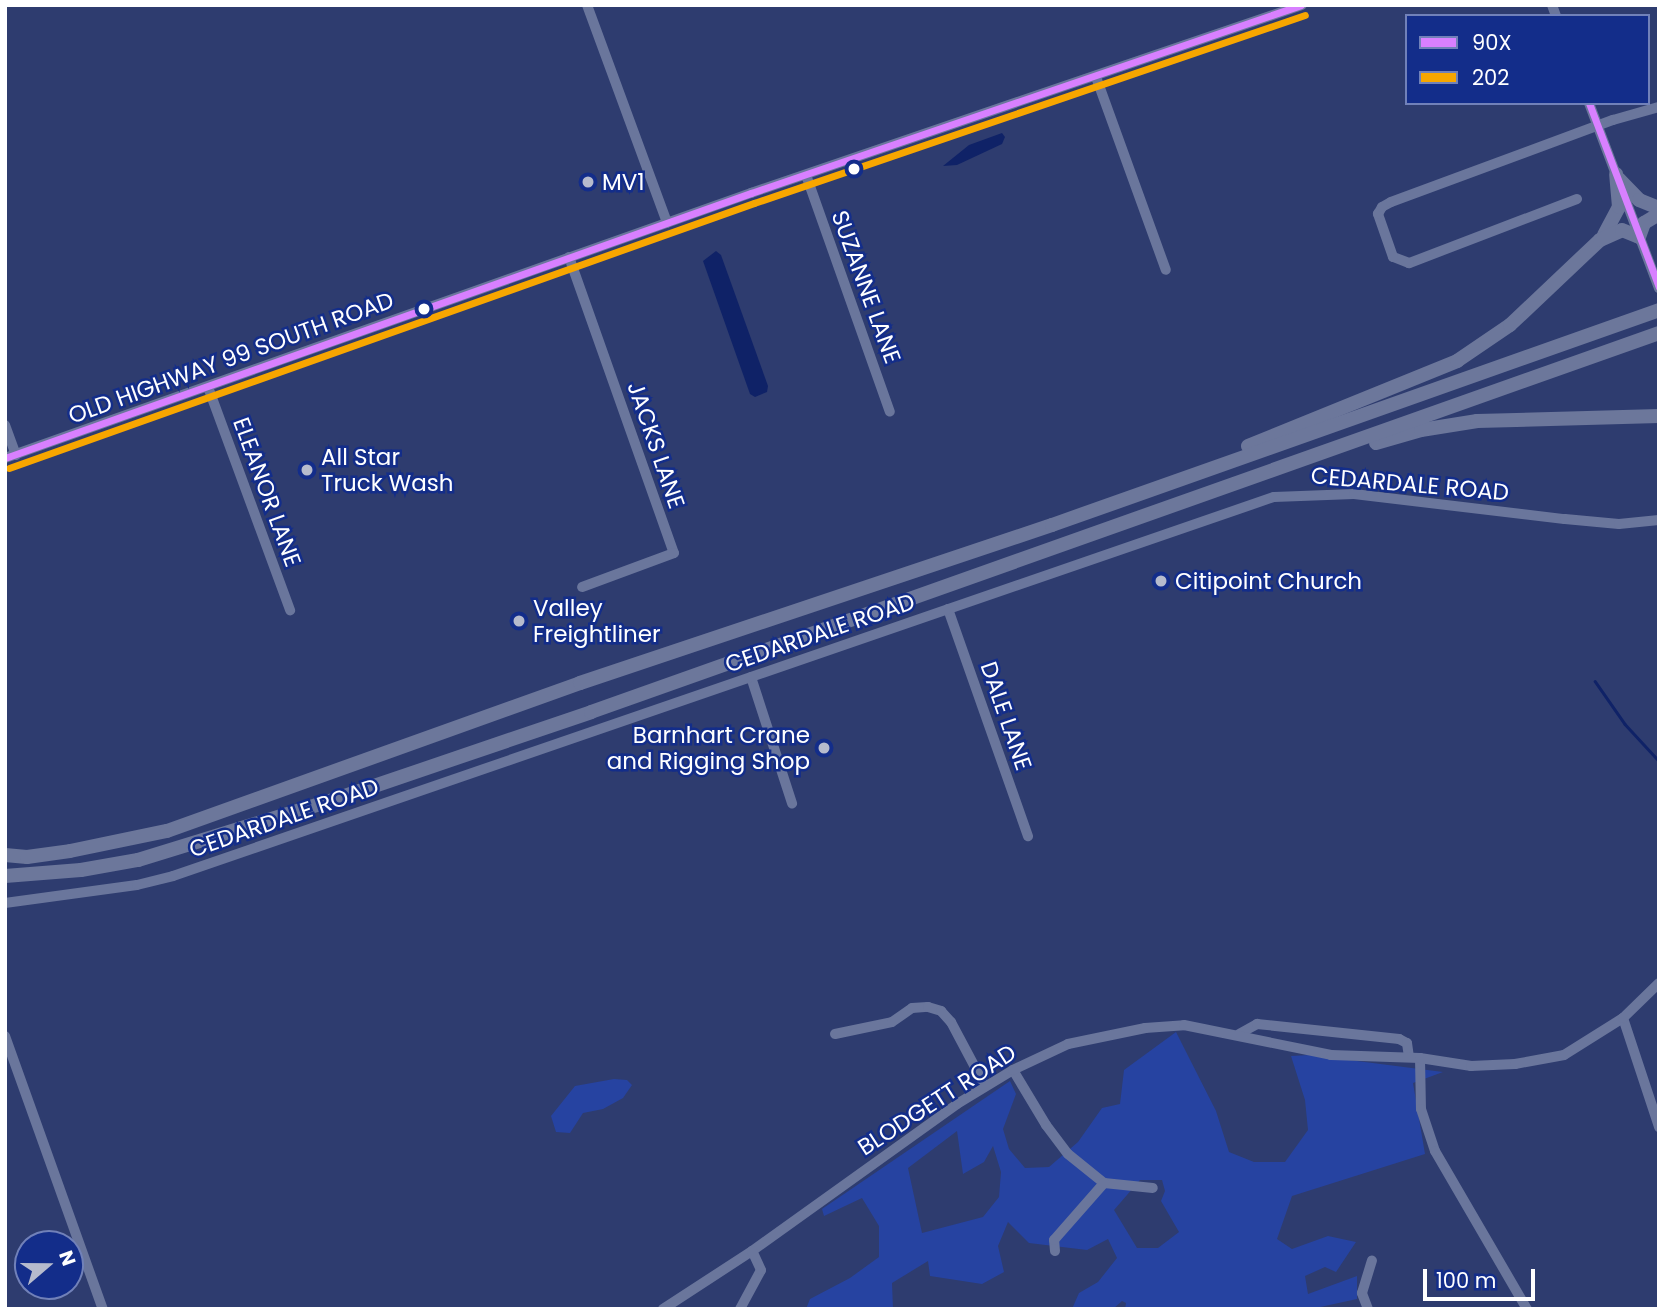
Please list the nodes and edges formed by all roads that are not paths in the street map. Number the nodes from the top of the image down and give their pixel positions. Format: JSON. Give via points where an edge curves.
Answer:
{"nodes":[{"id":1,"x":587,"y":5,"type":"edge"},
{"id":2,"x":1302,"y":5,"type":"edge"},
{"id":3,"x":1096,"y":77,"type":"junction"},
{"id":4,"x":1590,"y":105,"type":"edge"},
{"id":5,"x":1659,"y":107,"type":"edge"},
{"id":6,"x":1598,"y":126,"type":"junction"},
{"id":7,"x":1616,"y":174,"type":"junction"},
{"id":8,"x":806,"y":175,"type":"junction"},
{"id":9,"x":1577,"y":199,"type":"dead end"},
{"id":10,"x":1659,"y":208,"type":"edge"},
{"id":11,"x":1659,"y":214,"type":"edge"},
{"id":12,"x":667,"y":223,"type":"junction"},
{"id":13,"x":1639,"y":237,"type":"junction"},
{"id":14,"x":1600,"y":240,"type":"junction"},
{"id":15,"x":569,"y":257,"type":"junction"},
{"id":16,"x":1166,"y":270,"type":"dead end"},
{"id":17,"x":1658,"y":286,"type":"edge"},
{"id":18,"x":1659,"y":310,"type":"edge"},
{"id":19,"x":1659,"y":333,"type":"edge"},
{"id":20,"x":208,"y":387,"type":"junction"},
{"id":21,"x":890,"y":412,"type":"dead end"},
{"id":22,"x":1659,"y":416,"type":"edge"},
{"id":23,"x":5,"y":425,"type":"edge"},
{"id":24,"x":16,"y":455,"type":"junction"},
{"id":25,"x":5,"y":458,"type":"edge"},
{"id":26,"x":1253,"y":478,"type":"junction"},
{"id":27,"x":1659,"y":520,"type":"edge"},
{"id":28,"x":1052,"y":525,"type":"junction"},
{"id":29,"x":582,"y":587,"type":"dead end"},
{"id":30,"x":948,"y":609,"type":"junction"},
{"id":31,"x":290,"y":610,"type":"dead end"},
{"id":32,"x":751,"y":677,"type":"junction"},
{"id":33,"x":792,"y":803,"type":"dead end"},
{"id":34,"x":1028,"y":836,"type":"dead end"},
{"id":35,"x":5,"y":855,"type":"edge"},
{"id":36,"x":5,"y":876,"type":"edge"},
{"id":37,"x":5,"y":903,"type":"edge"},
{"id":38,"x":1659,"y":983,"type":"edge"},
{"id":39,"x":1623,"y":1018,"type":"junction"},
{"id":40,"x":835,"y":1034,"type":"dead end"},
{"id":41,"x":1239,"y":1034,"type":"junction"},
{"id":42,"x":5,"y":1036,"type":"edge"},
{"id":43,"x":1415,"y":1058,"type":"junction"},
{"id":44,"x":1013,"y":1070,"type":"junction"},
{"id":45,"x":985,"y":1086,"type":"junction"},
{"id":46,"x":1659,"y":1127,"type":"edge"},
{"id":47,"x":1104,"y":1183,"type":"junction"},
{"id":48,"x":1153,"y":1188,"type":"dead end"},
{"id":49,"x":752,"y":1251,"type":"junction"},
{"id":50,"x":1055,"y":1251,"type":"dead end"},
{"id":51,"x":1372,"y":1261,"type":"dead end"},
{"id":52,"x":103,"y":1309,"type":"edge"},
{"id":53,"x":663,"y":1309,"type":"edge"},
{"id":54,"x":740,"y":1309,"type":"edge"},
{"id":55,"x":1368,"y":1309,"type":"edge"},
{"id":56,"x":1527,"y":1309,"type":"edge"}],
"edges":[{"from":1,"to":12,"type":"street"},
{"from":2,"to":3,"type":"street","name":"OLD HIGHWAY 99 SOUTH ROAD"},
{"from":3,"to":8,"type":"street","name":"OLD HIGHWAY 99 SOUTH ROAD"},
{"from":3,"to":16,"type":"street"},
{"from":4,"to":6,"type":"street"},
{"from":5,"to":6,"type":"street"},
{"from":6,"to":7,"type":"street"},
{"from":6,"to":9,"type":"street","via":[[1391,202],[1378,214],[1392,257],[1409,263]]},
{"from":7,"to":10,"type":"highway","via":[[1631,194]]},
{"from":7,"to":13,"type":"street"},
{"from":7,"to":14,"type":"highway","via":[[1617,214]]},
{"from":8,"to":12,"type":"street","name":"OLD HIGHWAY 99 SOUTH ROAD"},
{"from":8,"to":21,"type":"street","name":"SUZANNE LANE"},
{"from":11,"to":13,"type":"highway","via":[[1644,223]]},
{"from":12,"to":15,"type":"street","name":"OLD HIGHWAY 99 SOUTH ROAD"},
{"from":13,"to":14,"type":"highway","via":[[1622,230]]},
{"from":13,"to":17,"type":"street"},
{"from":14,"to":28,"type":"highway","via":[[1510,325],[1457,361],[1121,493]]},
{"from":15,"to":20,"type":"street","name":"OLD HIGHWAY 99 SOUTH ROAD"},
{"from":15,"to":29,"type":"street","name":"JACKS LANE","via":[[674,553]]},
{"from":18,"to":28,"type":"highway"},
{"from":19,"to":26,"type":"highway"},
{"from":20,"to":24,"type":"street","name":"OLD HIGHWAY 99 SOUTH ROAD"},
{"from":20,"to":31,"type":"street","name":"ELEANOR LANE"},
{"from":22,"to":26,"type":"highway","via":[[1458,423]]},
{"from":23,"to":24,"type":"street"},
{"from":24,"to":25,"type":"street","name":"OLD HIGHWAY 99 SOUTH ROAD"},
{"from":26,"to":36,"type":"highway","via":[[293,813],[138,860]]},
{"from":27,"to":30,"type":"street","name":"CEDARDALE ROAD","via":[[1619,524],[1354,494],[1275,496]]},
{"from":28,"to":35,"type":"highway","via":[[580,683],[167,831],[70,851]]},
{"from":30,"to":32,"type":"street","name":"CEDARDALE ROAD"},
{"from":30,"to":34,"type":"street","name":"DALE LANE"},
{"from":32,"to":33,"type":"street"},
{"from":32,"to":37,"type":"street","name":"CEDARDALE ROAD","via":[[173,876]]},
{"from":38,"to":39,"type":"street","name":"BLODGETT ROAD"},
{"from":39,"to":43,"type":"street","name":"BLODGETT ROAD","via":[[1564,1055],[1487,1066]]},
{"from":39,"to":46,"type":"street"},
{"from":40,"to":45,"type":"street","via":[[892,1022],[912,1009],[941,1011]]},
{"from":41,"to":43,"type":"street","name":"BLODGETT ROAD","via":[[1331,1055]]},
{"from":41,"to":43,"type":"street","via":[[1257,1024],[1399,1039],[1407,1043]]},
{"from":41,"to":44,"type":"street","name":"BLODGETT ROAD","via":[[1184,1026],[1145,1028],[1068,1044]]},
{"from":42,"to":52,"type":"street"},
{"from":43,"to":56,"type":"street","via":[[1421,1109],[1435,1151]]},
{"from":44,"to":45,"type":"street","name":"BLODGETT ROAD"},
{"from":44,"to":47,"type":"street","via":[[1068,1154]]},
{"from":45,"to":49,"type":"street","name":"BLODGETT ROAD"},
{"from":47,"to":48,"type":"street"},
{"from":47,"to":50,"type":"street","via":[[1054,1240]]},
{"from":49,"to":53,"type":"street","name":"BLODGETT ROAD"},
{"from":49,"to":54,"type":"street","via":[[761,1270]]},
{"from":51,"to":55,"type":"street","via":[[1362,1293]]}]}
